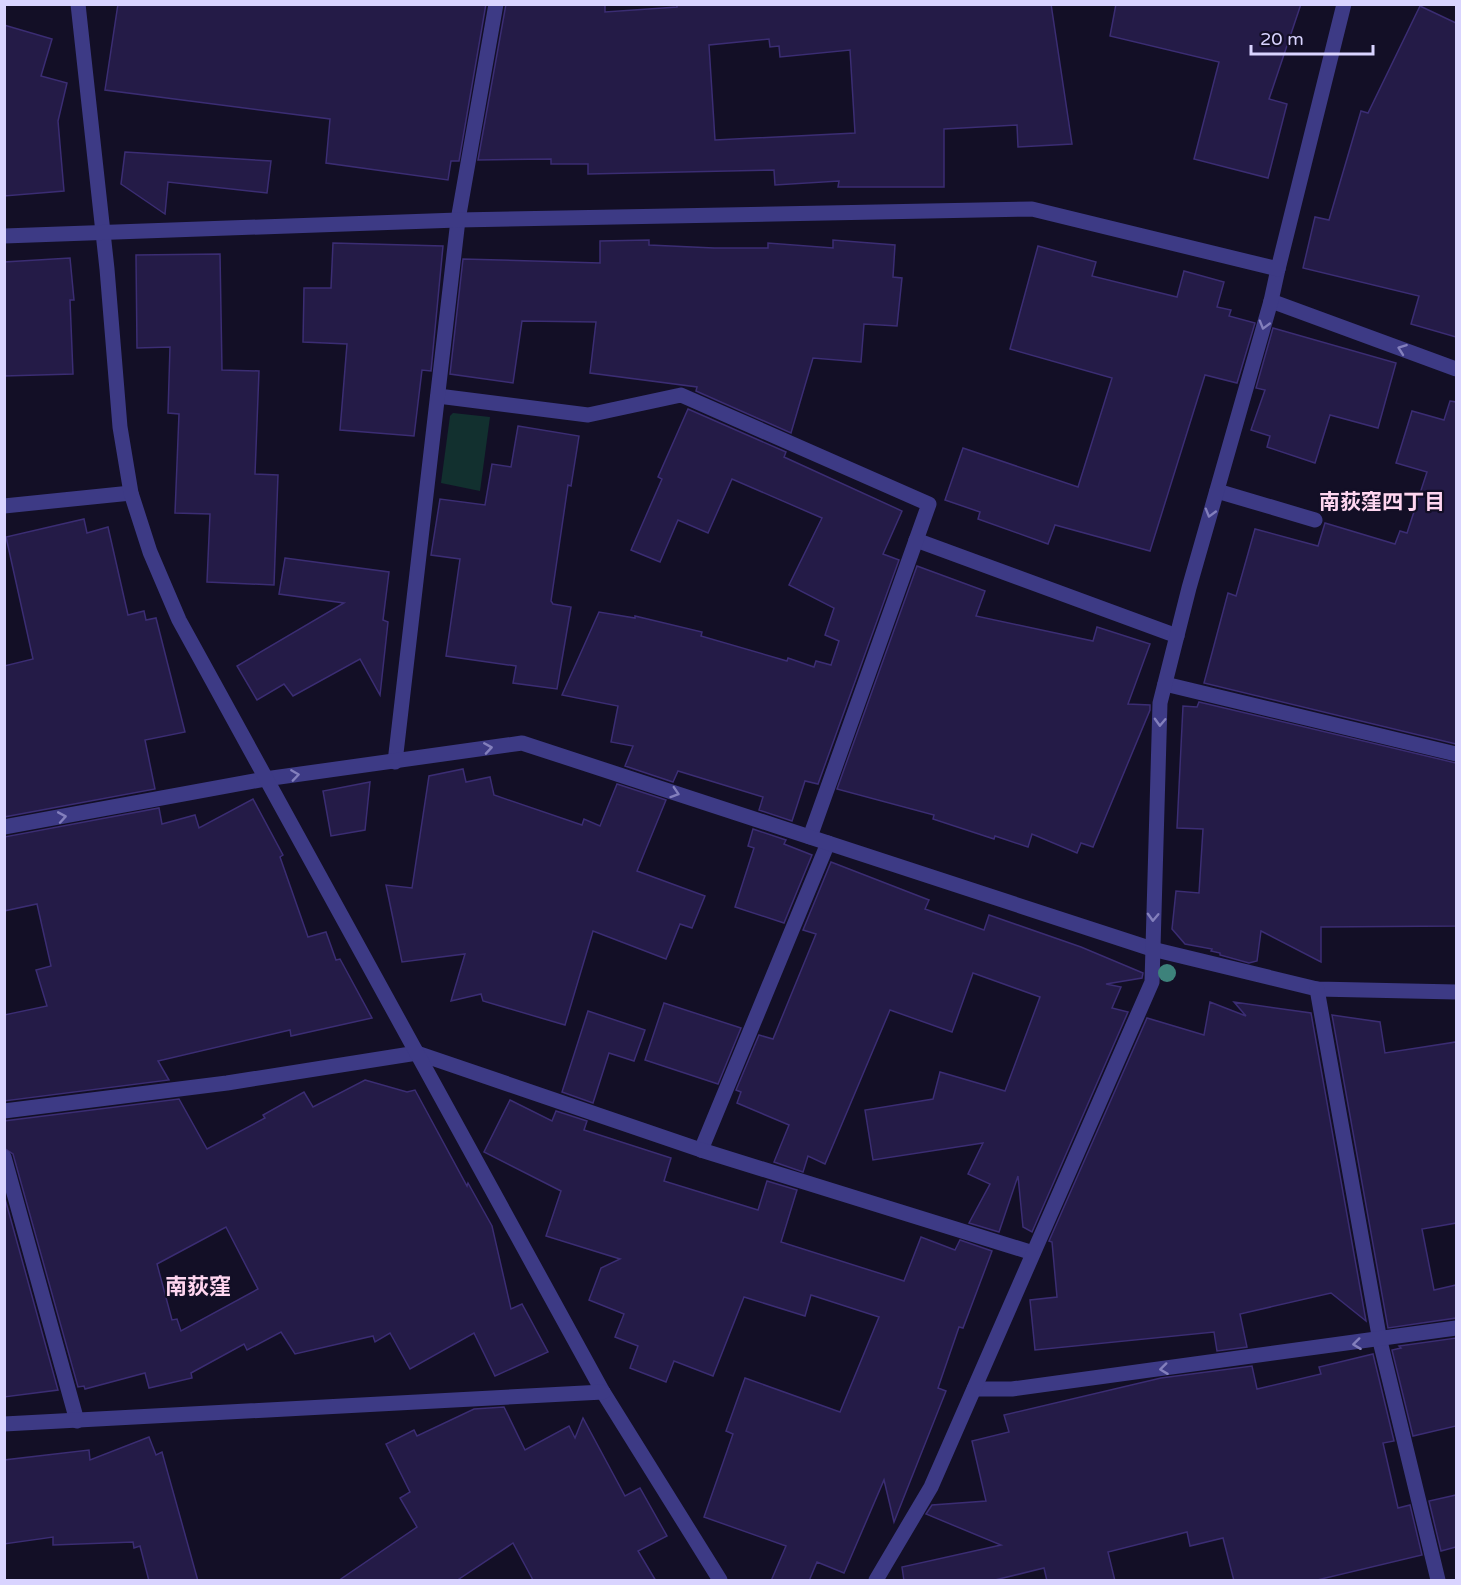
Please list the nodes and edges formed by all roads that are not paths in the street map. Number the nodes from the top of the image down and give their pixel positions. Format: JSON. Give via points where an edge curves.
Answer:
{"nodes":[{"id":1,"x":78,"y":4,"type":"edge"},
{"id":2,"x":496,"y":4,"type":"edge"},
{"id":3,"x":1344,"y":4,"type":"edge"},
{"id":4,"x":458,"y":220,"type":"junction"},
{"id":5,"x":102,"y":231,"type":"junction"},
{"id":6,"x":4,"y":236,"type":"edge"},
{"id":7,"x":1278,"y":269,"type":"junction"},
{"id":8,"x":1271,"y":301,"type":"junction"},
{"id":9,"x":1456,"y":369,"type":"edge"},
{"id":10,"x":438,"y":396,"type":"junction"},
{"id":11,"x":1217,"y":491,"type":"junction"},
{"id":12,"x":131,"y":493,"type":"junction"},
{"id":13,"x":4,"y":506,"type":"edge"},
{"id":14,"x":1315,"y":520,"type":"dead end"},
{"id":15,"x":916,"y":540,"type":"junction"},
{"id":16,"x":1177,"y":636,"type":"junction"},
{"id":17,"x":1166,"y":684,"type":"junction"},
{"id":18,"x":1456,"y":754,"type":"edge"},
{"id":19,"x":395,"y":762,"type":"junction"},
{"id":20,"x":266,"y":779,"type":"junction"},
{"id":21,"x":4,"y":827,"type":"edge"},
{"id":22,"x":810,"y":837,"type":"junction"},
{"id":23,"x":828,"y":843,"type":"junction"},
{"id":24,"x":1152,"y":949,"type":"junction"},
{"id":25,"x":1317,"y":989,"type":"junction"},
{"id":26,"x":1456,"y":992,"type":"edge"},
{"id":27,"x":417,"y":1053,"type":"junction"},
{"id":28,"x":4,"y":1111,"type":"edge"},
{"id":29,"x":701,"y":1150,"type":"junction"},
{"id":30,"x":4,"y":1157,"type":"edge"},
{"id":31,"x":1033,"y":1253,"type":"junction"},
{"id":32,"x":1456,"y":1329,"type":"edge"},
{"id":33,"x":1380,"y":1341,"type":"junction"},
{"id":34,"x":974,"y":1389,"type":"junction"},
{"id":35,"x":603,"y":1392,"type":"junction"},
{"id":36,"x":76,"y":1421,"type":"junction"},
{"id":37,"x":4,"y":1424,"type":"edge"},
{"id":38,"x":720,"y":1581,"type":"edge"},
{"id":39,"x":876,"y":1581,"type":"edge"},
{"id":40,"x":1437,"y":1581,"type":"edge"}],
"edges":[{"from":1,"to":5,"type":"street"},
{"from":2,"to":4,"type":"street"},
{"from":3,"to":7,"type":"street"},
{"from":4,"to":5,"type":"street"},
{"from":4,"to":7,"type":"street","via":[[1032,209]]},
{"from":4,"to":10,"type":"street"},
{"from":5,"to":6,"type":"street"},
{"from":5,"to":12,"type":"street","via":[[120,427]]},
{"from":7,"to":8,"type":"street"},
{"from":9,"to":8,"type":"street","one_way":true},
{"from":8,"to":11,"type":"street","one_way":true},
{"from":10,"to":15,"type":"street","via":[[588,415],[681,394],[929,504]]},
{"from":10,"to":19,"type":"street"},
{"from":11,"to":14,"type":"street"},
{"from":11,"to":16,"type":"street","one_way":true},
{"from":12,"to":13,"type":"street"},
{"from":12,"to":20,"type":"street","via":[[150,552],[179,620]]},
{"from":15,"to":16,"type":"street"},
{"from":15,"to":22,"type":"street"},
{"from":16,"to":17,"type":"street"},
{"from":17,"to":18,"type":"street"},
{"from":17,"to":24,"type":"street","one_way":true,"via":[[1160,703]]},
{"from":20,"to":19,"type":"street","one_way":true},
{"from":19,"to":22,"type":"street","one_way":true,"via":[[522,743]]},
{"from":21,"to":20,"type":"street","one_way":true},
{"from":20,"to":27,"type":"street"},
{"from":22,"to":23,"type":"street"},
{"from":23,"to":24,"type":"street"},
{"from":23,"to":29,"type":"street"},
{"from":24,"to":25,"type":"street"},
{"from":24,"to":31,"type":"street","via":[[1152,982]]},
{"from":25,"to":26,"type":"street"},
{"from":25,"to":33,"type":"street"},
{"from":27,"to":28,"type":"street","via":[[227,1083]]},
{"from":27,"to":29,"type":"street"},
{"from":27,"to":35,"type":"street"},
{"from":29,"to":31,"type":"street"},
{"from":30,"to":36,"type":"street"},
{"from":31,"to":34,"type":"street"},
{"from":32,"to":33,"type":"street"},
{"from":33,"to":34,"type":"street","one_way":true,"via":[[1012,1389]]},
{"from":33,"to":40,"type":"street"},
{"from":34,"to":39,"type":"street","via":[[931,1487]]},
{"from":35,"to":36,"type":"street"},
{"from":35,"to":38,"type":"street"},
{"from":36,"to":37,"type":"street"}]}
